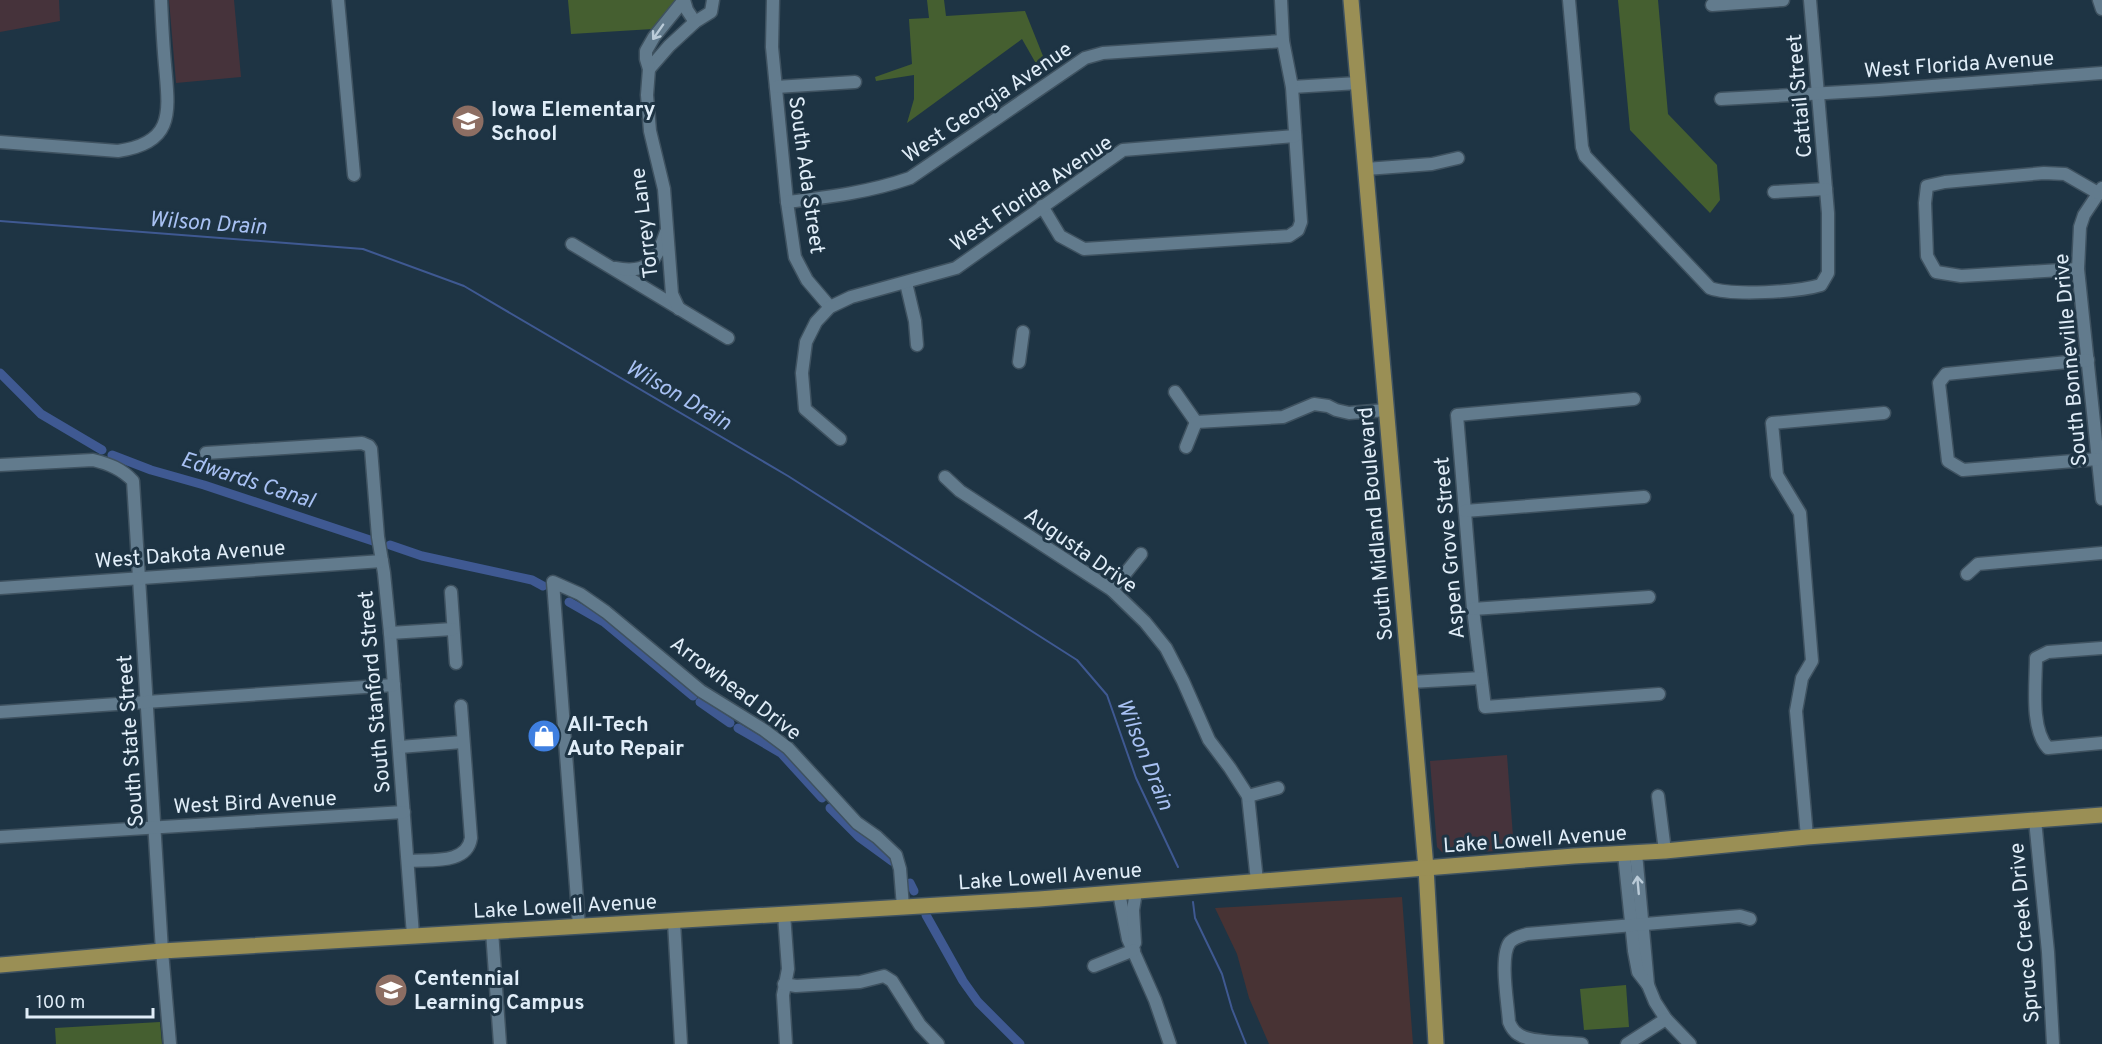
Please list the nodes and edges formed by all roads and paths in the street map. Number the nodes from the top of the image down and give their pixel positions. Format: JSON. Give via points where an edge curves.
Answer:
{"nodes":[{"id":1,"x":160,"y":0,"type":"edge"},
{"id":2,"x":338,"y":0,"type":"edge"},
{"id":3,"x":684,"y":0,"type":"edge"},
{"id":4,"x":712,"y":0,"type":"edge"},
{"id":5,"x":773,"y":0,"type":"edge"},
{"id":6,"x":1281,"y":0,"type":"edge"},
{"id":7,"x":1351,"y":0,"type":"edge"},
{"id":8,"x":1569,"y":0,"type":"edge"},
{"id":9,"x":1783,"y":0,"type":"edge"},
{"id":10,"x":1810,"y":0,"type":"edge"},
{"id":11,"x":2099,"y":0,"type":"edge"},
{"id":12,"x":1712,"y":5,"type":"dead end"},
{"id":13,"x":2102,"y":9,"type":"edge"},
{"id":14,"x":695,"y":22,"type":"junction"},
{"id":15,"x":1283,"y":41,"type":"junction"},
{"id":16,"x":649,"y":69,"type":"junction"},
{"id":17,"x":2102,"y":73,"type":"edge"},
{"id":18,"x":855,"y":82,"type":"dead end"},
{"id":19,"x":1358,"y":83,"type":"junction"},
{"id":20,"x":776,"y":87,"type":"junction"},
{"id":21,"x":1292,"y":87,"type":"junction"},
{"id":22,"x":1818,"y":94,"type":"junction"},
{"id":23,"x":1721,"y":99,"type":"dead end"},
{"id":24,"x":1295,"y":136,"type":"junction"},
{"id":25,"x":0,"y":142,"type":"edge"},
{"id":26,"x":1458,"y":159,"type":"dead end"},
{"id":27,"x":1366,"y":169,"type":"junction"},
{"id":28,"x":354,"y":175,"type":"dead end"},
{"id":29,"x":1826,"y":189,"type":"junction"},
{"id":30,"x":2100,"y":191,"type":"edge"},
{"id":31,"x":1774,"y":192,"type":"dead end"},
{"id":32,"x":787,"y":202,"type":"junction"},
{"id":33,"x":1042,"y":206,"type":"junction"},
{"id":34,"x":667,"y":228,"type":"junction"},
{"id":35,"x":572,"y":244,"type":"dead end"},
{"id":36,"x":608,"y":266,"type":"junction"},
{"id":37,"x":2078,"y":269,"type":"junction"},
{"id":38,"x":906,"y":284,"type":"junction"},
{"id":39,"x":830,"y":307,"type":"junction"},
{"id":40,"x":679,"y":309,"type":"junction"},
{"id":41,"x":1023,"y":332,"type":"dead end"},
{"id":42,"x":728,"y":338,"type":"dead end"},
{"id":43,"x":917,"y":345,"type":"dead end"},
{"id":44,"x":2088,"y":360,"type":"junction"},
{"id":45,"x":1019,"y":362,"type":"dead end"},
{"id":46,"x":1175,"y":392,"type":"dead end"},
{"id":47,"x":1634,"y":399,"type":"dead end"},
{"id":48,"x":1386,"y":410,"type":"junction"},
{"id":49,"x":1884,"y":413,"type":"dead end"},
{"id":50,"x":1196,"y":422,"type":"junction"},
{"id":51,"x":840,"y":440,"type":"dead end"},
{"id":52,"x":1186,"y":447,"type":"dead end"},
{"id":53,"x":206,"y":453,"type":"dead end"},
{"id":54,"x":2098,"y":459,"type":"junction"},
{"id":55,"x":0,"y":465,"type":"edge"},
{"id":56,"x":945,"y":477,"type":"dead end"},
{"id":57,"x":1644,"y":497,"type":"dead end"},
{"id":58,"x":2102,"y":499,"type":"edge"},
{"id":59,"x":1465,"y":511,"type":"junction"},
{"id":60,"x":1142,"y":554,"type":"dead end"},
{"id":61,"x":2102,"y":554,"type":"edge"},
{"id":62,"x":382,"y":561,"type":"junction"},
{"id":63,"x":1966,"y":574,"type":"dead end"},
{"id":64,"x":139,"y":577,"type":"junction"},
{"id":65,"x":0,"y":588,"type":"edge"},
{"id":66,"x":1112,"y":591,"type":"junction"},
{"id":67,"x":451,"y":592,"type":"dead end"},
{"id":68,"x":1649,"y":597,"type":"dead end"},
{"id":69,"x":1473,"y":609,"type":"junction"},
{"id":70,"x":453,"y":629,"type":"junction"},
{"id":71,"x":390,"y":633,"type":"junction"},
{"id":72,"x":2102,"y":648,"type":"edge"},
{"id":73,"x":456,"y":663,"type":"dead end"},
{"id":74,"x":1481,"y":678,"type":"junction"},
{"id":75,"x":1410,"y":682,"type":"junction"},
{"id":76,"x":394,"y":685,"type":"junction"},
{"id":77,"x":1659,"y":694,"type":"dead end"},
{"id":78,"x":147,"y":701,"type":"junction"},
{"id":79,"x":460,"y":706,"type":"dead end"},
{"id":80,"x":0,"y":712,"type":"edge"},
{"id":81,"x":462,"y":742,"type":"junction"},
{"id":82,"x":2102,"y":743,"type":"edge"},
{"id":83,"x":400,"y":747,"type":"junction"},
{"id":84,"x":1278,"y":788,"type":"dead end"},
{"id":85,"x":1248,"y":796,"type":"junction"},
{"id":86,"x":1658,"y":796,"type":"dead end"},
{"id":87,"x":404,"y":812,"type":"junction"},
{"id":88,"x":2102,"y":815,"type":"edge"},
{"id":89,"x":2034,"y":820,"type":"junction"},
{"id":90,"x":155,"y":827,"type":"junction"},
{"id":91,"x":0,"y":837,"type":"edge"},
{"id":92,"x":1806,"y":837,"type":"junction"},
{"id":93,"x":1665,"y":851,"type":"junction"},
{"id":94,"x":1630,"y":853,"type":"junction"},
{"id":95,"x":408,"y":861,"type":"junction"},
{"id":96,"x":1426,"y":868,"type":"junction"},
{"id":97,"x":1257,"y":881,"type":"junction"},
{"id":98,"x":1136,"y":892,"type":"junction"},
{"id":99,"x":1119,"y":893,"type":"junction"},
{"id":100,"x":903,"y":907,"type":"junction"},
{"id":101,"x":784,"y":914,"type":"junction"},
{"id":102,"x":1750,"y":919,"type":"dead end"},
{"id":103,"x":674,"y":922,"type":"junction"},
{"id":104,"x":579,"y":926,"type":"junction"},
{"id":105,"x":1636,"y":926,"type":"junction"},
{"id":106,"x":492,"y":931,"type":"junction"},
{"id":107,"x":413,"y":935,"type":"junction"},
{"id":108,"x":1134,"y":950,"type":"junction"},
{"id":109,"x":162,"y":951,"type":"junction"},
{"id":110,"x":0,"y":965,"type":"edge"},
{"id":111,"x":1094,"y":966,"type":"dead end"},
{"id":112,"x":784,"y":984,"type":"junction"},
{"id":113,"x":1666,"y":1019,"type":"junction"},
{"id":114,"x":170,"y":1044,"type":"edge"},
{"id":115,"x":500,"y":1044,"type":"edge"},
{"id":116,"x":681,"y":1044,"type":"edge"},
{"id":117,"x":786,"y":1044,"type":"edge"},
{"id":118,"x":938,"y":1044,"type":"edge"},
{"id":119,"x":1170,"y":1044,"type":"edge"},
{"id":120,"x":1436,"y":1044,"type":"edge"},
{"id":121,"x":1582,"y":1044,"type":"edge"},
{"id":122,"x":1628,"y":1044,"type":"edge"},
{"id":123,"x":1690,"y":1044,"type":"edge"},
{"id":124,"x":2053,"y":1044,"type":"edge"}],
"edges":[{"from":1,"to":25,"type":"street","via":[[169,106],[162,129],[152,140],[136,149],[118,152]]},
{"from":2,"to":28,"type":"street"},
{"from":3,"to":14,"type":"street"},
{"from":3,"to":16,"type":"street","name":"Torrey Lane","one_way":true,"via":[[646,51]]},
{"from":4,"to":14,"type":"street","via":[[711,12]]},
{"from":5,"to":20,"type":"street","name":"South Ada Street"},
{"from":6,"to":15,"type":"street"},
{"from":7,"to":19,"type":"main road","name":"South Midland Boulevard"},
{"from":8,"to":29,"type":"street","name":"Cattail Street","via":[[1585,156],[1710,288],[1747,292],[1821,285],[1828,273]]},
{"from":9,"to":12,"type":"street"},
{"from":10,"to":22,"type":"street","name":"Cattail Street"},
{"from":11,"to":13,"type":"street"},
{"from":14,"to":16,"type":"street"},
{"from":15,"to":21,"type":"street"},
{"from":15,"to":32,"type":"street","name":"West Georgia Avenue","via":[[1103,53],[1085,58],[910,178],[881,189]]},
{"from":16,"to":34,"type":"street","name":"Torrey Lane","via":[[648,116],[664,189]]},
{"from":17,"to":22,"type":"street","name":"West Florida Avenue"},
{"from":18,"to":20,"type":"street"},
{"from":19,"to":21,"type":"street"},
{"from":19,"to":27,"type":"main road","name":"South Midland Boulevard"},
{"from":20,"to":32,"type":"street","name":"South Ada Street"},
{"from":21,"to":24,"type":"street"},
{"from":22,"to":23,"type":"street","name":"West Florida Avenue"},
{"from":22,"to":29,"type":"street","name":"Cattail Street"},
{"from":24,"to":33,"type":"street","name":"West Florida Avenue","via":[[1123,150]]},
{"from":24,"to":33,"type":"street","via":[[1301,222],[1289,236],[1084,249],[1060,236]]},
{"from":26,"to":27,"type":"street"},
{"from":27,"to":48,"type":"main road","name":"South Midland Boulevard"},
{"from":29,"to":31,"type":"street","name":"Cattail Street"},
{"from":30,"to":37,"type":"street","name":"South Bonneville Drive","via":[[2080,227]]},
{"from":30,"to":37,"type":"street","via":[[2066,174],[2044,173],[1927,186],[1927,256],[1936,272],[1961,276]]},
{"from":32,"to":39,"type":"street","name":"South Ada Street","via":[[795,257],[807,280]]},
{"from":33,"to":38,"type":"street","name":"West Florida Avenue","via":[[956,268]]},
{"from":34,"to":36,"type":"street","via":[[657,256],[643,269]]},
{"from":34,"to":40,"type":"street","name":"Torrey Lane","via":[[672,294]]},
{"from":35,"to":36,"type":"street","name":"Torrey Lane"},
{"from":36,"to":40,"type":"street","name":"Torrey Lane"},
{"from":37,"to":44,"type":"street","name":"South Bonneville Drive"},
{"from":38,"to":39,"type":"street","name":"West Florida Avenue","via":[[851,297]]},
{"from":38,"to":43,"type":"street"},
{"from":39,"to":51,"type":"street","via":[[816,322],[806,342],[802,373],[804,409]]},
{"from":40,"to":42,"type":"street","name":"Torrey Lane"},
{"from":41,"to":45,"type":"street"},
{"from":44,"to":54,"type":"street","name":"South Bonneville Drive"},
{"from":44,"to":54,"type":"street","via":[[1946,374],[1939,383],[1948,461],[1964,470]]},
{"from":46,"to":50,"type":"street"},
{"from":47,"to":59,"type":"street","name":"Aspen Grove Street","via":[[1456,415]]},
{"from":48,"to":50,"type":"street","via":[[1349,413],[1314,404],[1283,417]]},
{"from":48,"to":75,"type":"main road","name":"South Midland Boulevard"},
{"from":49,"to":92,"type":"street","via":[[1772,423],[1778,475],[1800,513],[1812,661],[1802,678],[1796,711]]},
{"from":50,"to":52,"type":"street"},
{"from":53,"to":62,"type":"street","name":"South Stanford Street","via":[[369,446]]},
{"from":54,"to":58,"type":"street","name":"South Bonneville Drive"},
{"from":55,"to":64,"type":"street","name":"South State Street","via":[[93,460],[125,472],[133,481]]},
{"from":56,"to":66,"type":"street","name":"Augusta Drive","via":[[960,491]]},
{"from":57,"to":59,"type":"street"},
{"from":59,"to":69,"type":"street","name":"Aspen Grove Street"},
{"from":60,"to":66,"type":"street"},
{"from":61,"to":63,"type":"street","via":[[1978,564]]},
{"from":62,"to":64,"type":"street","name":"West Dakota Avenue"},
{"from":62,"to":71,"type":"street","name":"South Stanford Street"},
{"from":64,"to":65,"type":"street","name":"West Dakota Avenue"},
{"from":64,"to":78,"type":"street","name":"South State Street"},
{"from":66,"to":85,"type":"street","name":"Augusta Drive","via":[[1166,648],[1209,740]]},
{"from":67,"to":70,"type":"street"},
{"from":68,"to":69,"type":"street"},
{"from":69,"to":74,"type":"street","name":"Aspen Grove Street"},
{"from":70,"to":71,"type":"street"},
{"from":70,"to":73,"type":"street"},
{"from":71,"to":76,"type":"street","name":"South Stanford Street"},
{"from":72,"to":82,"type":"street","via":[[2048,652],[2036,658],[2037,726],[2042,741],[2048,748]]},
{"from":74,"to":75,"type":"street"},
{"from":74,"to":77,"type":"street","name":"Aspen Grove Street","via":[[1485,707]]},
{"from":75,"to":96,"type":"main road","name":"South Midland Boulevard"},
{"from":76,"to":78,"type":"street"},
{"from":76,"to":83,"type":"street","name":"South Stanford Street"},
{"from":78,"to":80,"type":"street"},
{"from":78,"to":90,"type":"street","name":"South State Street"},
{"from":79,"to":81,"type":"street"},
{"from":81,"to":83,"type":"street"},
{"from":81,"to":95,"type":"street","via":[[470,846],[459,857]]},
{"from":83,"to":87,"type":"street","name":"South Stanford Street"},
{"from":84,"to":85,"type":"street"},
{"from":85,"to":97,"type":"street","name":"Augusta Drive"},
{"from":86,"to":93,"type":"street"},
{"from":87,"to":90,"type":"street","name":"West Bird Avenue"},
{"from":87,"to":95,"type":"street","name":"South Stanford Street"},
{"from":88,"to":89,"type":"main road","name":"Lake Lowell Avenue"},
{"from":89,"to":92,"type":"main road","name":"Lake Lowell Avenue"},
{"from":89,"to":124,"type":"street","name":"Spruce Creek Drive"},
{"from":90,"to":91,"type":"street","name":"West Bird Avenue"},
{"from":90,"to":109,"type":"street","name":"South State Street"},
{"from":92,"to":93,"type":"main road","name":"Lake Lowell Avenue"},
{"from":93,"to":94,"type":"main road","name":"Lake Lowell Avenue"},
{"from":94,"to":96,"type":"main road","name":"Lake Lowell Avenue"},
{"from":94,"to":105,"type":"street"},
{"from":95,"to":107,"type":"street","name":"South Stanford Street"},
{"from":96,"to":97,"type":"main road","name":"Lake Lowell Avenue"},
{"from":96,"to":120,"type":"main road","name":"South Midland Boulevard"},
{"from":97,"to":98,"type":"main road","name":"Lake Lowell Avenue"},
{"from":98,"to":99,"type":"main road","name":"Lake Lowell Avenue"},
{"from":98,"to":108,"type":"street"},
{"from":99,"to":100,"type":"main road","name":"Lake Lowell Avenue"},
{"from":99,"to":108,"type":"street","via":[[1128,939]]},
{"from":100,"to":101,"type":"main road","name":"Lake Lowell Avenue"},
{"from":100,"to":104,"type":"street","name":"Arrowhead Drive","via":[[897,855],[857,823],[788,748],[701,691],[606,612],[553,582]]},
{"from":101,"to":103,"type":"main road","name":"Lake Lowell Avenue"},
{"from":101,"to":112,"type":"street","via":[[788,969]]},
{"from":102,"to":105,"type":"street","via":[[1740,916]]},
{"from":103,"to":104,"type":"main road","name":"Lake Lowell Avenue"},
{"from":103,"to":116,"type":"street"},
{"from":104,"to":106,"type":"main road","name":"Lake Lowell Avenue"},
{"from":105,"to":113,"type":"street","via":[[1638,972]]},
{"from":105,"to":121,"type":"street","via":[[1527,934],[1516,937],[1506,950],[1509,1022],[1513,1030],[1528,1039]]},
{"from":106,"to":107,"type":"main road","name":"Lake Lowell Avenue"},
{"from":106,"to":115,"type":"street"},
{"from":107,"to":109,"type":"main road","name":"Lake Lowell Avenue"},
{"from":108,"to":111,"type":"street"},
{"from":108,"to":119,"type":"street"},
{"from":109,"to":110,"type":"main road","name":"Lake Lowell Avenue"},
{"from":109,"to":114,"type":"street","name":"South State Street"},
{"from":112,"to":117,"type":"street"},
{"from":112,"to":118,"type":"street","via":[[846,983],[884,976],[892,981],[920,1025]]},
{"from":113,"to":122,"type":"street"},
{"from":113,"to":123,"type":"street"}]}
